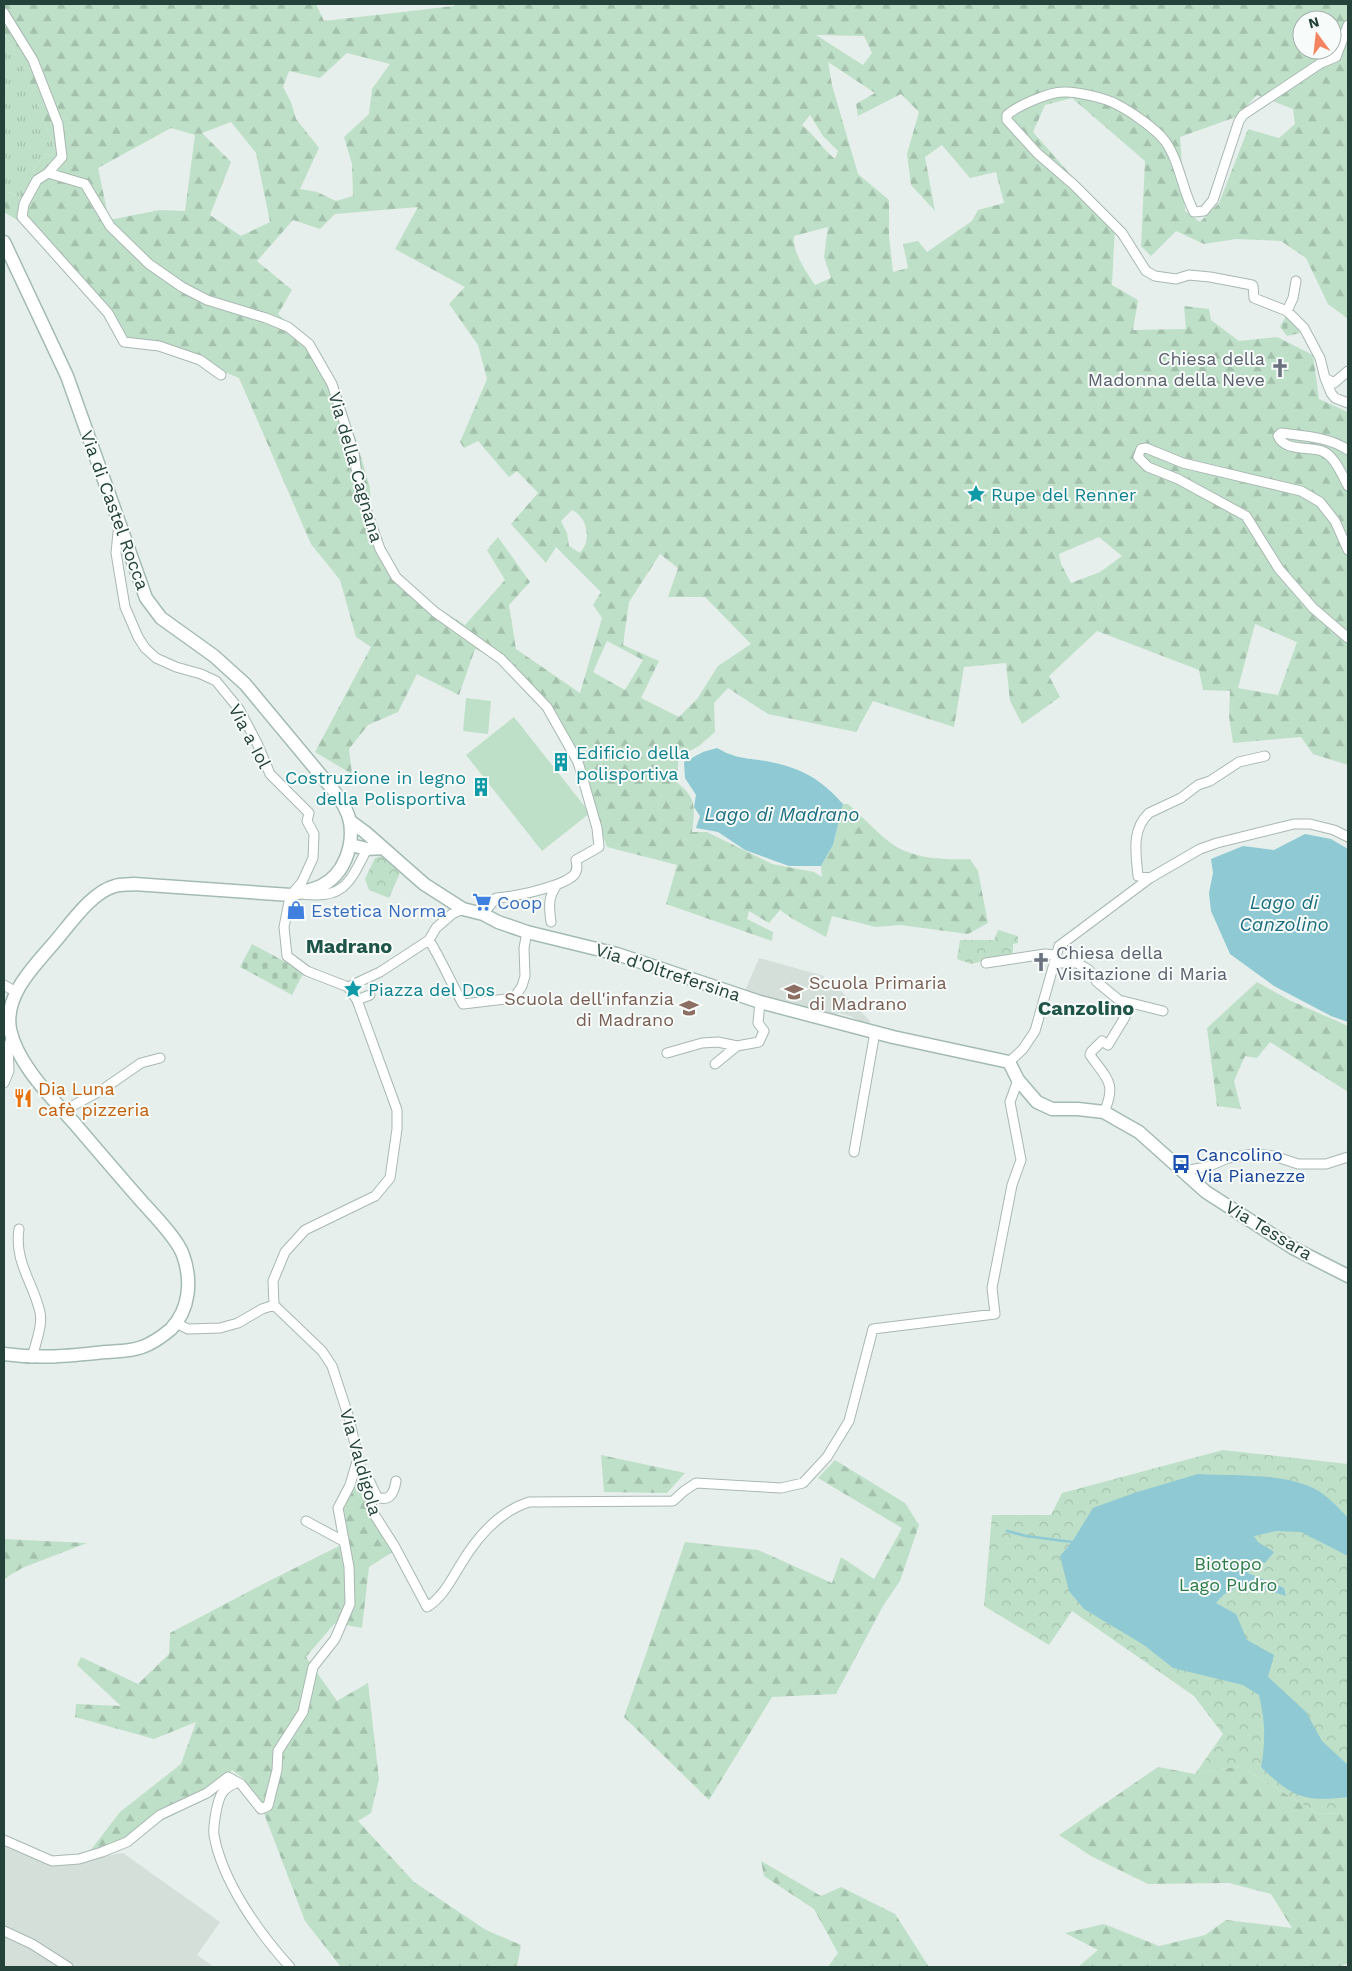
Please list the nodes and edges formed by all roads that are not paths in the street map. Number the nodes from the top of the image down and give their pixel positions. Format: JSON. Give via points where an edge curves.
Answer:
{"nodes":[{"id":1,"x":4,"y":13,"type":"edge"},
{"id":2,"x":1348,"y":25,"type":"edge"},
{"id":3,"x":48,"y":173,"type":"junction"},
{"id":4,"x":4,"y":242,"type":"edge"},
{"id":5,"x":1296,"y":281,"type":"dead end"},
{"id":6,"x":1287,"y":311,"type":"junction"},
{"id":7,"x":1348,"y":371,"type":"edge"},
{"id":8,"x":221,"y":374,"type":"dead end"},
{"id":9,"x":1324,"y":378,"type":"junction"},
{"id":10,"x":1348,"y":403,"type":"edge"},
{"id":11,"x":1348,"y":450,"type":"edge"},
{"id":12,"x":1348,"y":486,"type":"edge"},
{"id":13,"x":119,"y":520,"type":"junction"},
{"id":14,"x":1348,"y":550,"type":"edge"},
{"id":15,"x":1348,"y":638,"type":"edge"},
{"id":16,"x":1265,"y":756,"type":"dead end"},
{"id":17,"x":350,"y":821,"type":"junction"},
{"id":18,"x":1348,"y":837,"type":"edge"},
{"id":19,"x":351,"y":845,"type":"junction"},
{"id":20,"x":383,"y":848,"type":"junction"},
{"id":21,"x":367,"y":849,"type":"junction"},
{"id":22,"x":1150,"y":878,"type":"junction"},
{"id":23,"x":556,"y":886,"type":"junction"},
{"id":24,"x":294,"y":894,"type":"junction"},
{"id":25,"x":463,"y":909,"type":"junction"},
{"id":26,"x":483,"y":914,"type":"junction"},
{"id":27,"x":551,"y":922,"type":"dead end"},
{"id":28,"x":527,"y":932,"type":"junction"},
{"id":29,"x":429,"y":940,"type":"junction"},
{"id":30,"x":1055,"y":959,"type":"junction"},
{"id":31,"x":986,"y":963,"type":"dead end"},
{"id":32,"x":4,"y":985,"type":"edge"},
{"id":33,"x":348,"y":987,"type":"junction"},
{"id":34,"x":16,"y":992,"type":"junction"},
{"id":35,"x":370,"y":995,"type":"dead end"},
{"id":36,"x":357,"y":1000,"type":"junction"},
{"id":37,"x":760,"y":1002,"type":"junction"},
{"id":38,"x":1123,"y":1003,"type":"junction"},
{"id":39,"x":1163,"y":1012,"type":"dead end"},
{"id":40,"x":875,"y":1032,"type":"junction"},
{"id":41,"x":12,"y":1038,"type":"junction"},
{"id":42,"x":737,"y":1046,"type":"junction"},
{"id":43,"x":667,"y":1053,"type":"dead end"},
{"id":44,"x":160,"y":1058,"type":"dead end"},
{"id":45,"x":1009,"y":1062,"type":"junction"},
{"id":46,"x":715,"y":1064,"type":"dead end"},
{"id":47,"x":1018,"y":1080,"type":"junction"},
{"id":48,"x":4,"y":1083,"type":"edge"},
{"id":49,"x":63,"y":1111,"type":"junction"},
{"id":50,"x":1104,"y":1112,"type":"junction"},
{"id":51,"x":854,"y":1152,"type":"dead end"},
{"id":52,"x":1348,"y":1157,"type":"edge"},
{"id":53,"x":1183,"y":1171,"type":"junction"},
{"id":54,"x":19,"y":1229,"type":"dead end"},
{"id":55,"x":1348,"y":1276,"type":"edge"},
{"id":56,"x":274,"y":1305,"type":"junction"},
{"id":57,"x":176,"y":1323,"type":"junction"},
{"id":58,"x":4,"y":1354,"type":"edge"},
{"id":59,"x":32,"y":1358,"type":"junction"},
{"id":60,"x":358,"y":1458,"type":"junction"},
{"id":61,"x":396,"y":1481,"type":"dead end"},
{"id":62,"x":306,"y":1521,"type":"dead end"},
{"id":63,"x":344,"y":1541,"type":"junction"},
{"id":64,"x":236,"y":1783,"type":"junction"},
{"id":65,"x":4,"y":1840,"type":"edge"},
{"id":66,"x":4,"y":1931,"type":"edge"},
{"id":67,"x":68,"y":1967,"type":"edge"},
{"id":68,"x":290,"y":1967,"type":"edge"}],
"edges":[{"from":1,"to":3,"type":"street","via":[[33,60],[58,124],[62,157]]},
{"from":2,"to":6,"type":"street","via":[[1336,57],[1321,63],[1243,115],[1213,200],[1204,211],[1194,212],[1165,141],[1151,127],[1115,103],[1066,91],[1054,93],[1007,115],[1009,124],[1037,153],[1122,233],[1146,271],[1155,276],[1210,277],[1254,286],[1254,298]]},
{"from":3,"to":8,"type":"street","via":[[37,180],[24,204],[22,217],[108,313],[124,342],[158,346],[200,360]]},
{"from":3,"to":23,"type":"street","name":"Via della Cagnana","via":[[85,184],[110,226],[149,264],[182,287],[207,300],[288,327],[309,344],[338,400],[354,453],[359,489],[380,549],[396,577],[435,612],[501,658],[547,707],[578,762],[597,828],[599,847],[576,860],[578,867],[574,875]]},
{"from":4,"to":13,"type":"main road","name":"Via di Castel Rocca","via":[[67,376]]},
{"from":5,"to":6,"type":"street"},
{"from":6,"to":9,"type":"street","via":[[1307,332],[1320,358]]},
{"from":7,"to":9,"type":"street","via":[[1334,383]]},
{"from":9,"to":10,"type":"street","via":[[1331,393]]},
{"from":11,"to":12,"type":"street","via":[[1338,443],[1316,438],[1282,433],[1278,436],[1289,446],[1324,451],[1336,464]]},
{"from":13,"to":17,"type":"main road","name":"Via di Castel Rocca","via":[[146,598],[161,618],[214,656],[245,684],[334,791]]},
{"from":13,"to":24,"type":"street","name":"Via a Iol","via":[[116,553],[125,607],[145,648],[156,658],[216,681],[239,709],[270,774],[309,813],[307,821],[314,834],[313,858]]},
{"from":14,"to":15,"type":"street","via":[[1335,521],[1320,502],[1301,491],[1183,463],[1146,448],[1139,452],[1138,457],[1148,467],[1178,479],[1246,516],[1279,570],[1313,608]]},
{"from":16,"to":22,"type":"street","via":[[1239,762],[1145,817],[1136,836],[1138,876]]},
{"from":17,"to":19,"type":"main road","name":"Via di Castel Rocca"},
{"from":17,"to":20,"type":"main road","name":"Via d'Oltrefersina"},
{"from":18,"to":22,"type":"street","via":[[1310,824],[1294,824],[1217,842]]},
{"from":19,"to":21,"type":"main road"},
{"from":19,"to":24,"type":"main road","name":"Via di Castel Rocca","via":[[344,864],[330,880],[312,890]]},
{"from":20,"to":21,"type":"main road"},
{"from":20,"to":25,"type":"main road","name":"Via d'Oltrefersina","via":[[424,884]]},
{"from":21,"to":24,"type":"street","name":"Via di Castel Rocca","via":[[351,880],[343,888],[317,896]]},
{"from":22,"to":30,"type":"street","via":[[1069,937],[1059,946]]},
{"from":23,"to":26,"type":"street","via":[[496,898]]},
{"from":23,"to":27,"type":"street","via":[[550,895]]},
{"from":24,"to":33,"type":"street","via":[[284,927],[287,956],[307,971]]},
{"from":24,"to":34,"type":"main road","name":"Via di Castel Rocca","via":[[134,884],[115,886],[97,894],[37,962]]},
{"from":25,"to":26,"type":"main road","name":"Via d'Oltrefersina"},
{"from":25,"to":29,"type":"street","via":[[452,914]]},
{"from":26,"to":28,"type":"main road","name":"Via d'Oltrefersina"},
{"from":28,"to":29,"type":"street","via":[[525,976],[514,998],[464,1004]]},
{"from":28,"to":37,"type":"main road","name":"Via d'Oltrefersina","via":[[550,935],[617,954]]},
{"from":29,"to":33,"type":"street","via":[[380,972]]},
{"from":30,"to":31,"type":"street","via":[[1044,954]]},
{"from":30,"to":38,"type":"street","via":[[1077,963],[1089,970],[1097,982]]},
{"from":30,"to":45,"type":"street","via":[[1035,1031]]},
{"from":32,"to":34,"type":"street"},
{"from":33,"to":36,"type":"street"},
{"from":34,"to":41,"type":"main road","name":"Via di Castel Rocca","via":[[10,1007]]},
{"from":35,"to":36,"type":"street"},
{"from":36,"to":56,"type":"street","via":[[397,1110],[390,1178],[375,1196],[305,1230],[286,1252],[273,1281]]},
{"from":37,"to":40,"type":"main road","name":"Via d'Oltrefersina"},
{"from":37,"to":42,"type":"street","via":[[758,1023],[764,1031],[761,1039]]},
{"from":38,"to":39,"type":"street"},
{"from":38,"to":50,"type":"street","via":[[1125,1017],[1108,1044],[1102,1041],[1090,1052],[1111,1088],[1111,1097]]},
{"from":40,"to":45,"type":"main road","name":"Via d'Oltrefersina"},
{"from":40,"to":51,"type":"street"},
{"from":41,"to":48,"type":"street","via":[[8,1046],[10,1071]]},
{"from":41,"to":49,"type":"main road","name":"Via di Castel Rocca","via":[[26,1065]]},
{"from":42,"to":43,"type":"street","via":[[702,1043]]},
{"from":42,"to":46,"type":"street"},
{"from":44,"to":49,"type":"street","via":[[141,1063],[102,1090]]},
{"from":45,"to":47,"type":"main road","name":"Via Tessara"},
{"from":47,"to":50,"type":"main road","name":"Via Tessara","via":[[1037,1102],[1052,1108]]},
{"from":47,"to":60,"type":"street","name":"Via Valdigola","via":[[1010,1102],[1021,1160],[1012,1185],[992,1288],[995,1314],[873,1329],[849,1421],[827,1456],[803,1483],[781,1488],[696,1483],[674,1502],[553,1500],[512,1507],[470,1550],[438,1600],[427,1607],[374,1514]]},
{"from":49,"to":57,"type":"main road","name":"Via di Castel Rocca","via":[[160,1221],[183,1254],[189,1280],[187,1299]]},
{"from":50,"to":53,"type":"main road","name":"Via Tessara","via":[[1139,1132]]},
{"from":52,"to":53,"type":"street","via":[[1326,1164],[1298,1164],[1254,1154]]},
{"from":53,"to":55,"type":"main road","name":"Via Tessara","via":[[1206,1192],[1293,1248]]},
{"from":54,"to":59,"type":"street","via":[[17,1244],[40,1312]]},
{"from":56,"to":57,"type":"street","via":[[220,1328],[188,1329]]},
{"from":56,"to":60,"type":"street","name":"Via Valdigola","via":[[322,1351],[332,1366]]},
{"from":57,"to":59,"type":"main road","name":"Via di Castel Rocca","via":[[148,1345],[130,1350]]},
{"from":58,"to":59,"type":"main road","name":"Via di Castel Rocca"},
{"from":60,"to":61,"type":"street","via":[[377,1497],[391,1497]]},
{"from":60,"to":63,"type":"street","via":[[350,1485],[338,1508]]},
{"from":62,"to":63,"type":"street"},
{"from":63,"to":64,"type":"street","via":[[349,1567],[350,1604],[335,1639],[313,1667],[303,1712],[278,1751],[268,1806],[261,1809],[241,1784]]},
{"from":64,"to":65,"type":"street","via":[[228,1777],[207,1793],[160,1815],[127,1842],[79,1859],[52,1861]]},
{"from":64,"to":68,"type":"street","via":[[226,1786],[219,1795],[213,1833],[218,1851],[242,1905],[267,1942]]},
{"from":66,"to":67,"type":"street"}]}
